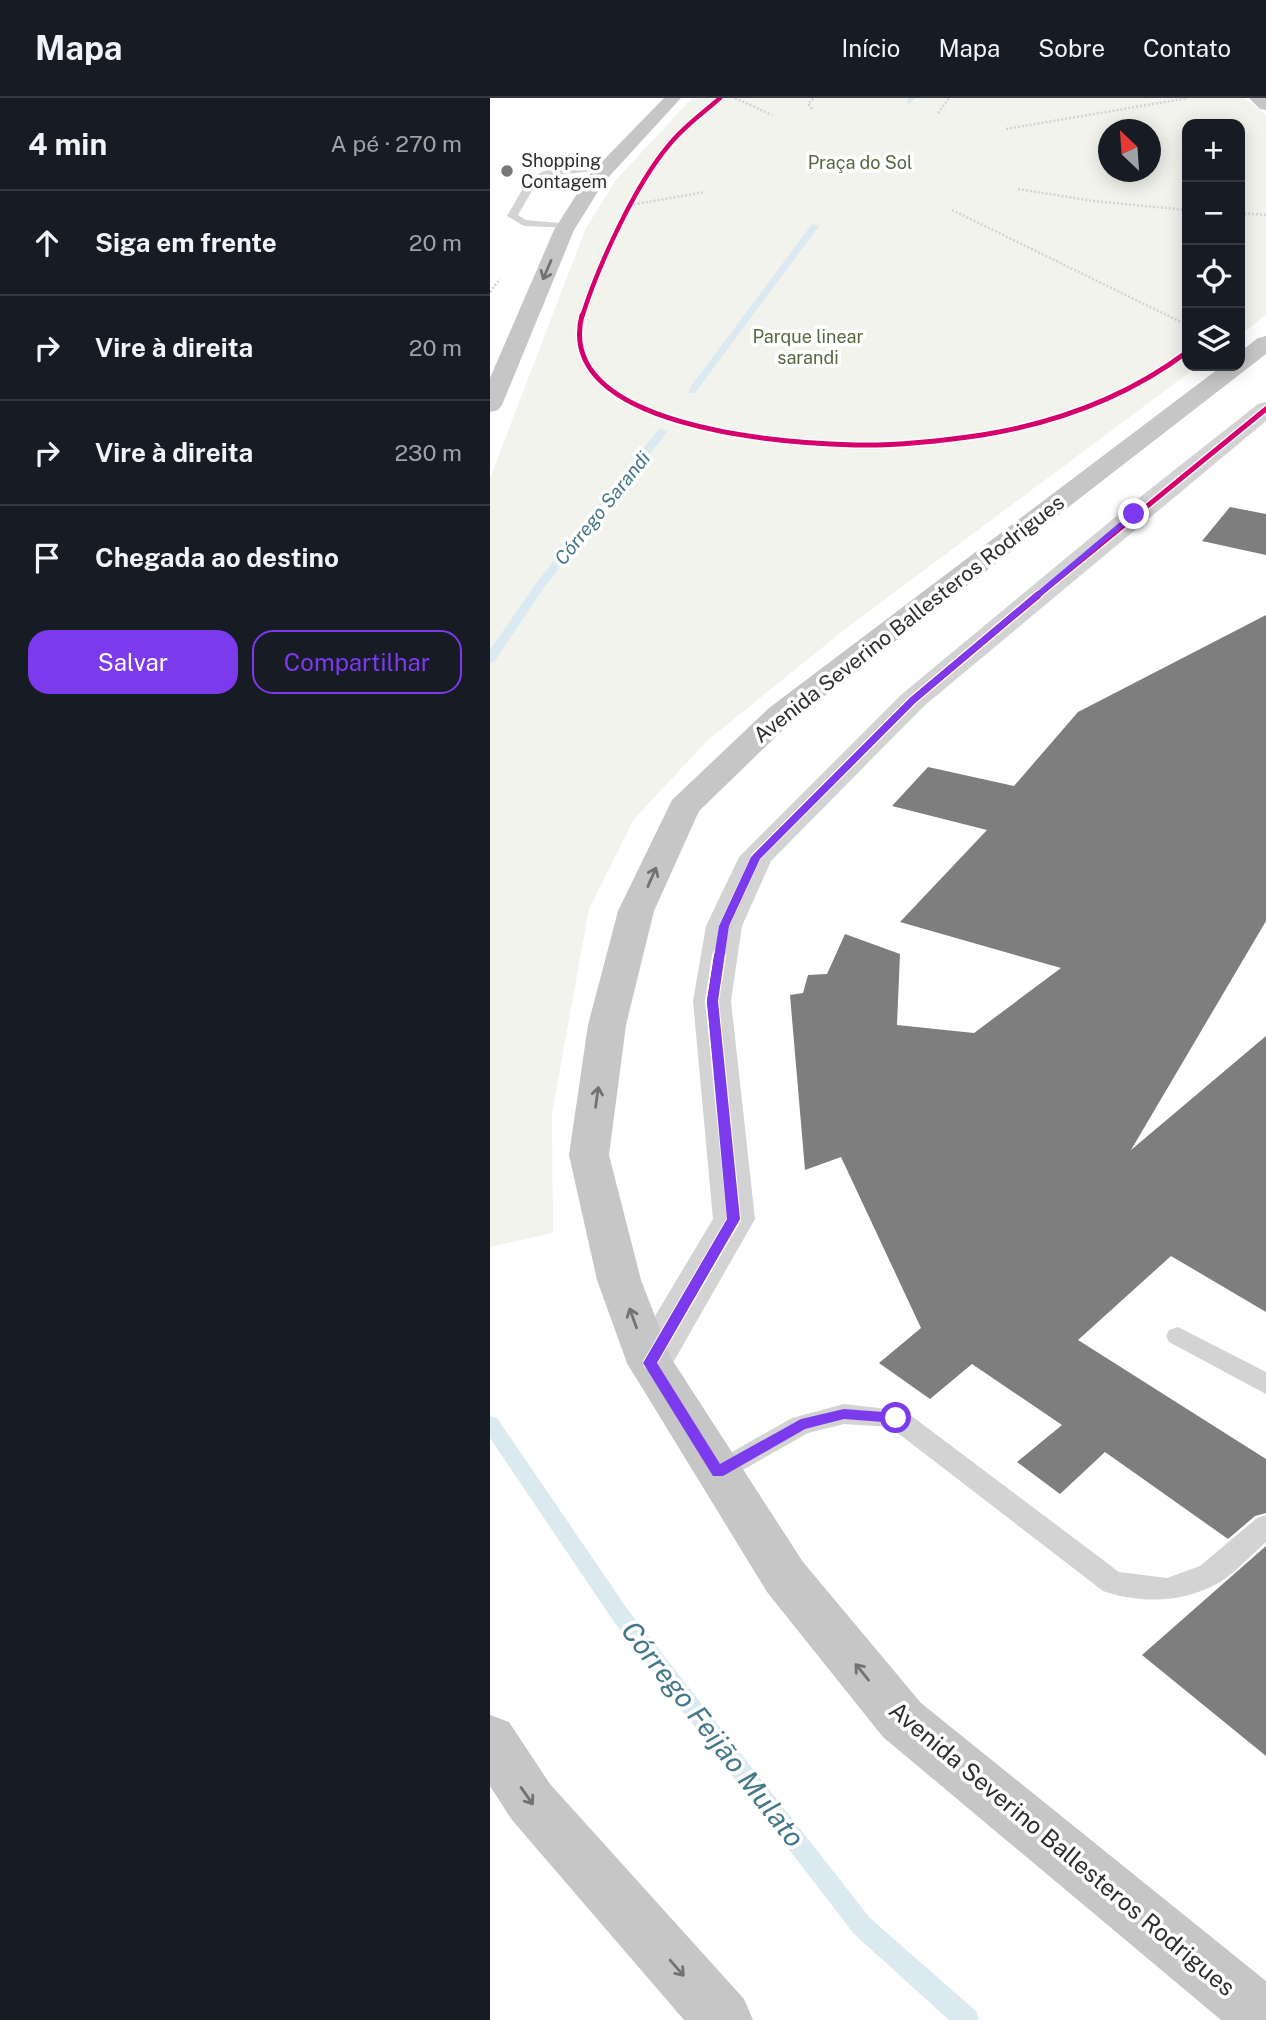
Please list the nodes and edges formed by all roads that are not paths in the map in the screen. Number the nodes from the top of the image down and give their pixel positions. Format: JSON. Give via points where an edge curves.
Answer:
{"nodes":[{"id":1,"x":673,"y":98,"type":"edge"},
{"id":2,"x":1257,"y":98,"type":"edge"},
{"id":3,"x":1266,"y":105,"type":"edge"},
{"id":4,"x":607,"y":167,"type":"junction"},
{"id":5,"x":566,"y":226,"type":"junction"},
{"id":6,"x":1266,"y":343,"type":"edge"},
{"id":7,"x":1245,"y":359,"type":"edge"},
{"id":8,"x":1229,"y":371,"type":"edge"},
{"id":9,"x":490,"y":405,"type":"edge"},
{"id":10,"x":1266,"y":408,"type":"edge"},
{"id":11,"x":1178,"y":1336,"type":"dead end"},
{"id":12,"x":650,"y":1363,"type":"junction"},
{"id":13,"x":1266,"y":1384,"type":"edge"},
{"id":14,"x":718,"y":1472,"type":"junction"},
{"id":15,"x":1266,"y":1525,"type":"edge"},
{"id":16,"x":490,"y":1739,"type":"edge"},
{"id":17,"x":1266,"y":2019,"type":"edge"},
{"id":18,"x":723,"y":2020,"type":"edge"}],
"edges":[{"from":1,"to":4,"type":"main road"},
{"from":2,"to":3,"type":"main road"},
{"from":4,"to":5,"type":"main road"},
{"from":4,"to":5,"type":"lane","via":[[547,173],[533,180],[512,216],[524,223]]},
{"from":5,"to":9,"type":"main road","one_way":true},
{"from":6,"to":7,"type":"main road","name":"Avenida Severino Ballesteros Rodrigues"},
{"from":12,"to":8,"type":"main road","name":"Avenida Severino Ballesteros Rodrigues","one_way":true,"via":[[619,1280],[589,1155],[607,1026],[636,911],[684,807],[780,715]]},
{"from":10,"to":12,"type":"street","via":[[913,700],[756,857],[724,926],[712,1001],[733,1219]]},
{"from":11,"to":13,"type":"lane"},
{"from":12,"to":14,"type":"main road","name":"Avenida Severino Ballesteros Rodrigues"},
{"from":14,"to":15,"type":"lane","via":[[801,1425],[844,1414],[896,1418],[1113,1583],[1167,1590],[1210,1574]]},
{"from":17,"to":14,"type":"main road","name":"Avenida Severino Ballesteros Rodrigues","one_way":true,"via":[[902,1720],[785,1577]]},
{"from":16,"to":18,"type":"main road","one_way":true,"via":[[531,1802]]}]}
